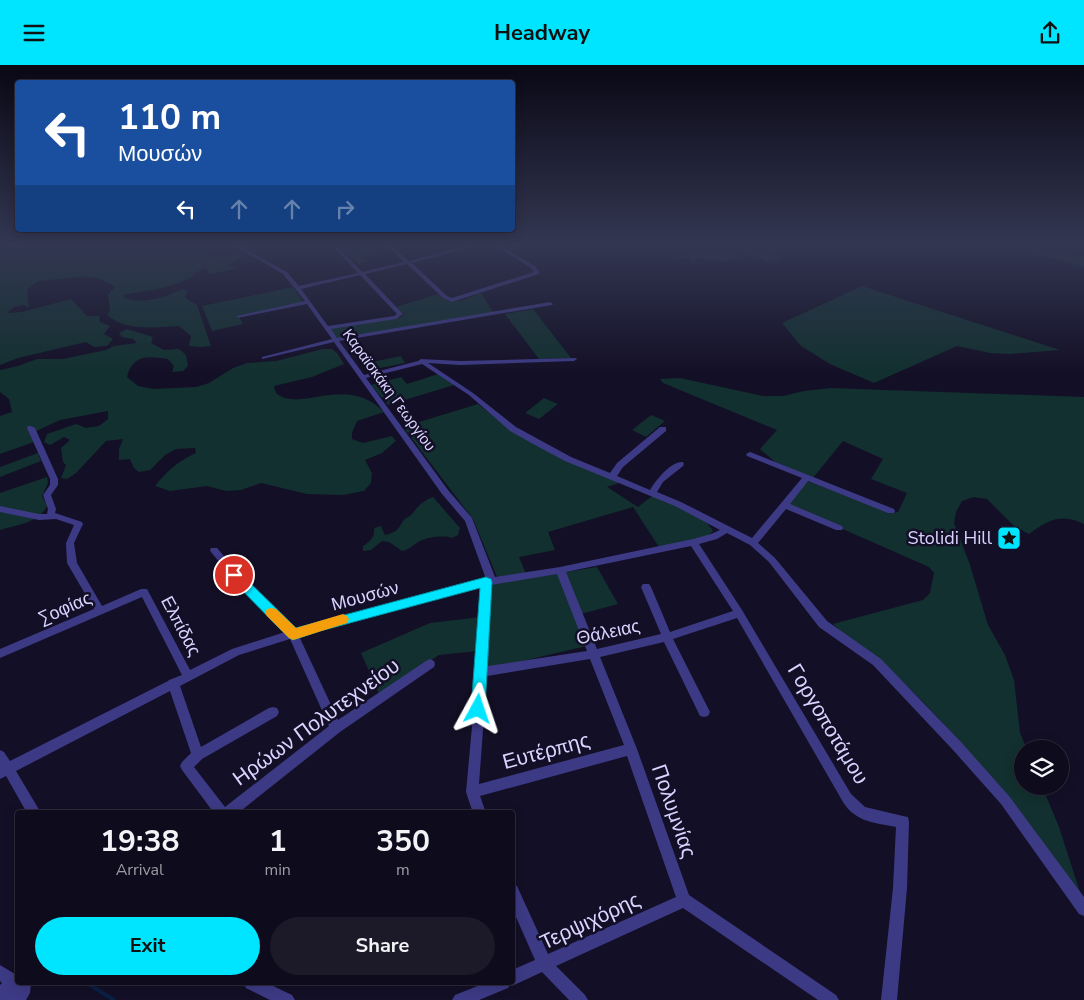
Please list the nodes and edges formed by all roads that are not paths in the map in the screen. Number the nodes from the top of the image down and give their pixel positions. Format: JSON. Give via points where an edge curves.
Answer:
{"nodes":[{"id":1,"x":304,"y":287,"type":"edge"},
{"id":2,"x":375,"y":287,"type":"edge"},
{"id":3,"x":434,"y":287,"type":"edge"},
{"id":4,"x":494,"y":287,"type":"edge"},
{"id":5,"x":298,"y":288,"type":"joint"},
{"id":6,"x":307,"y":301,"type":"junction"},
{"id":7,"x":550,"y":304,"type":"dead end"},
{"id":8,"x":239,"y":317,"type":"dead end"},
{"id":9,"x":326,"y":328,"type":"junction"},
{"id":10,"x":335,"y":340,"type":"junction"},
{"id":11,"x":264,"y":358,"type":"dead end"},
{"id":12,"x":574,"y":359,"type":"dead end"},
{"id":13,"x":421,"y":361,"type":"junction"},
{"id":14,"x":362,"y":377,"type":"junction"},
{"id":15,"x":31,"y":428,"type":"dead end"},
{"id":16,"x":663,"y":429,"type":"dead end"},
{"id":17,"x":750,"y":454,"type":"dead end"},
{"id":18,"x":680,"y":464,"type":"dead end"},
{"id":19,"x":612,"y":477,"type":"junction"},
{"id":20,"x":806,"y":478,"type":"junction"},
{"id":21,"x":652,"y":494,"type":"junction"},
{"id":22,"x":785,"y":505,"type":"junction"},
{"id":23,"x":0,"y":509,"type":"edge"},
{"id":24,"x":891,"y":511,"type":"dead end"},
{"id":25,"x":50,"y":517,"type":"junction"},
{"id":26,"x":839,"y":529,"type":"dead end"},
{"id":27,"x":726,"y":530,"type":"junction"},
{"id":28,"x":693,"y":542,"type":"junction"},
{"id":29,"x":753,"y":543,"type":"junction"},
{"id":30,"x":214,"y":550,"type":"dead end"},
{"id":31,"x":560,"y":570,"type":"junction"},
{"id":32,"x":489,"y":581,"type":"junction"},
{"id":33,"x":646,"y":587,"type":"dead end"},
{"id":34,"x":144,"y":592,"type":"joint"},
{"id":35,"x":99,"y":610,"type":"junction"},
{"id":36,"x":738,"y":613,"type":"junction"},
{"id":37,"x":293,"y":634,"type":"junction"},
{"id":38,"x":667,"y":637,"type":"junction"},
{"id":39,"x":0,"y":654,"type":"edge"},
{"id":40,"x":594,"y":654,"type":"junction"},
{"id":41,"x":430,"y":664,"type":"dead end"},
{"id":42,"x":482,"y":671,"type":"junction"},
{"id":43,"x":188,"y":676,"type":"junction"},
{"id":44,"x":173,"y":683,"type":"junction"},
{"id":45,"x":274,"y":712,"type":"dead end"},
{"id":46,"x":704,"y":712,"type":"dead end"},
{"id":47,"x":336,"y":728,"type":"junction"},
{"id":48,"x":631,"y":749,"type":"junction"},
{"id":49,"x":198,"y":755,"type":"junction"},
{"id":50,"x":0,"y":756,"type":"edge"},
{"id":51,"x":3,"y":771,"type":"edge"},
{"id":52,"x":472,"y":792,"type":"junction"},
{"id":53,"x":33,"y":810,"type":"edge"},
{"id":54,"x":220,"y":810,"type":"edge"},
{"id":55,"x":231,"y":810,"type":"edge"},
{"id":56,"x":479,"y":810,"type":"edge"},
{"id":57,"x":515,"y":898,"type":"edge"},
{"id":58,"x":684,"y":900,"type":"junction"},
{"id":59,"x":1084,"y":909,"type":"edge"},
{"id":60,"x":544,"y":965,"type":"junction"},
{"id":61,"x":0,"y":971,"type":"edge"},
{"id":62,"x":515,"y":978,"type":"edge"},
{"id":63,"x":15,"y":979,"type":"edge"},
{"id":64,"x":22,"y":985,"type":"edge"},
{"id":65,"x":255,"y":985,"type":"edge"},
{"id":66,"x":498,"y":985,"type":"edge"},
{"id":67,"x":14,"y":1000,"type":"edge"},
{"id":68,"x":287,"y":1000,"type":"edge"},
{"id":69,"x":460,"y":1000,"type":"edge"},
{"id":70,"x":580,"y":1000,"type":"edge"},
{"id":71,"x":831,"y":1000,"type":"edge"},
{"id":72,"x":889,"y":1000,"type":"edge"}],
"edges":[{"from":1,"to":5,"type":"street"},
{"from":2,"to":9,"type":"street","via":[[400,313],[396,317]]},
{"from":3,"to":4,"type":"street","via":[[452,300]]},
{"from":5,"to":6,"type":"street","name":"Καραϊσκάκη Γεωργίου"},
{"from":6,"to":8,"type":"street"},
{"from":6,"to":9,"type":"street","name":"Καραϊσκάκη Γεωργίου"},
{"from":7,"to":10,"type":"street"},
{"from":9,"to":10,"type":"street","name":"Καραϊσκάκη Γεωργίου"},
{"from":10,"to":11,"type":"street"},
{"from":10,"to":14,"type":"street","name":"Καραϊσκάκη Γεωργίου"},
{"from":12,"to":13,"type":"street","via":[[470,363]]},
{"from":13,"to":14,"type":"street"},
{"from":13,"to":19,"type":"street","via":[[471,394],[513,429],[568,459]]},
{"from":14,"to":32,"type":"street","name":"Καραϊσκάκη Γεωργίου","via":[[468,520]]},
{"from":15,"to":25,"type":"street","via":[[54,479],[47,495],[52,509]]},
{"from":16,"to":19,"type":"street","via":[[620,465]]},
{"from":17,"to":20,"type":"street"},
{"from":18,"to":21,"type":"street","via":[[660,480]]},
{"from":19,"to":21,"type":"street"},
{"from":20,"to":22,"type":"street"},
{"from":20,"to":24,"type":"street"},
{"from":21,"to":27,"type":"street"},
{"from":22,"to":26,"type":"street"},
{"from":22,"to":29,"type":"street"},
{"from":23,"to":25,"type":"street"},
{"from":25,"to":35,"type":"street","via":[[57,516],[79,524],[70,543],[72,563]]},
{"from":27,"to":28,"type":"street","name":"Μουσών"},
{"from":27,"to":29,"type":"street"},
{"from":28,"to":31,"type":"street","name":"Μουσών"},
{"from":28,"to":36,"type":"street","name":"Γοργοποτάμου"},
{"from":29,"to":59,"type":"street","via":[[772,560],[822,624],[882,666],[957,746],[1004,800]]},
{"from":30,"to":37,"type":"street","via":[[245,587]]},
{"from":31,"to":32,"type":"street","name":"Μουσών"},
{"from":31,"to":40,"type":"street","name":"Πολυμνίας"},
{"from":32,"to":37,"type":"street","name":"Μουσών"},
{"from":32,"to":42,"type":"street"},
{"from":33,"to":38,"type":"street"},
{"from":34,"to":35,"type":"street","name":"Σοφίας"},
{"from":34,"to":43,"type":"street","name":"Ελπίδας"},
{"from":35,"to":39,"type":"street","name":"Σοφίας"},
{"from":36,"to":38,"type":"street","name":"Θάλειας"},
{"from":36,"to":72,"type":"street","name":"Γοργοποτάμου","via":[[847,798],[858,810],[903,822]]},
{"from":37,"to":43,"type":"street","name":"Μουσών","via":[[236,652]]},
{"from":37,"to":47,"type":"street"},
{"from":38,"to":40,"type":"street","name":"Θάλειας"},
{"from":38,"to":46,"type":"street"},
{"from":40,"to":42,"type":"street","name":"Θάλειας"},
{"from":40,"to":48,"type":"street","name":"Πολυμνίας"},
{"from":41,"to":47,"type":"street","name":"Ηρώων Πολυτεχνείου"},
{"from":42,"to":52,"type":"street"},
{"from":43,"to":44,"type":"street","name":"Μουσών"},
{"from":44,"to":49,"type":"street"},
{"from":44,"to":51,"type":"street","name":"Μουσών"},
{"from":45,"to":49,"type":"street"},
{"from":47,"to":55,"type":"street","name":"Ηρώων Πολυτεχνείου"},
{"from":48,"to":52,"type":"street","name":"Ευτέρπης"},
{"from":48,"to":58,"type":"street","name":"Πολυμνίας"},
{"from":49,"to":54,"type":"street","via":[[186,767]]},
{"from":50,"to":51,"type":"street"},
{"from":51,"to":53,"type":"street"},
{"from":52,"to":56,"type":"street"},
{"from":57,"to":60,"type":"street"},
{"from":58,"to":60,"type":"street","name":"Τερψιχόρης"},
{"from":58,"to":71,"type":"street"},
{"from":60,"to":62,"type":"street","name":"Τερψιχόρης"},
{"from":60,"to":70,"type":"street"},
{"from":61,"to":63,"type":"street"},
{"from":64,"to":67,"type":"street","via":[[24,989]]},
{"from":65,"to":68,"type":"street"},
{"from":66,"to":69,"type":"street"}]}
